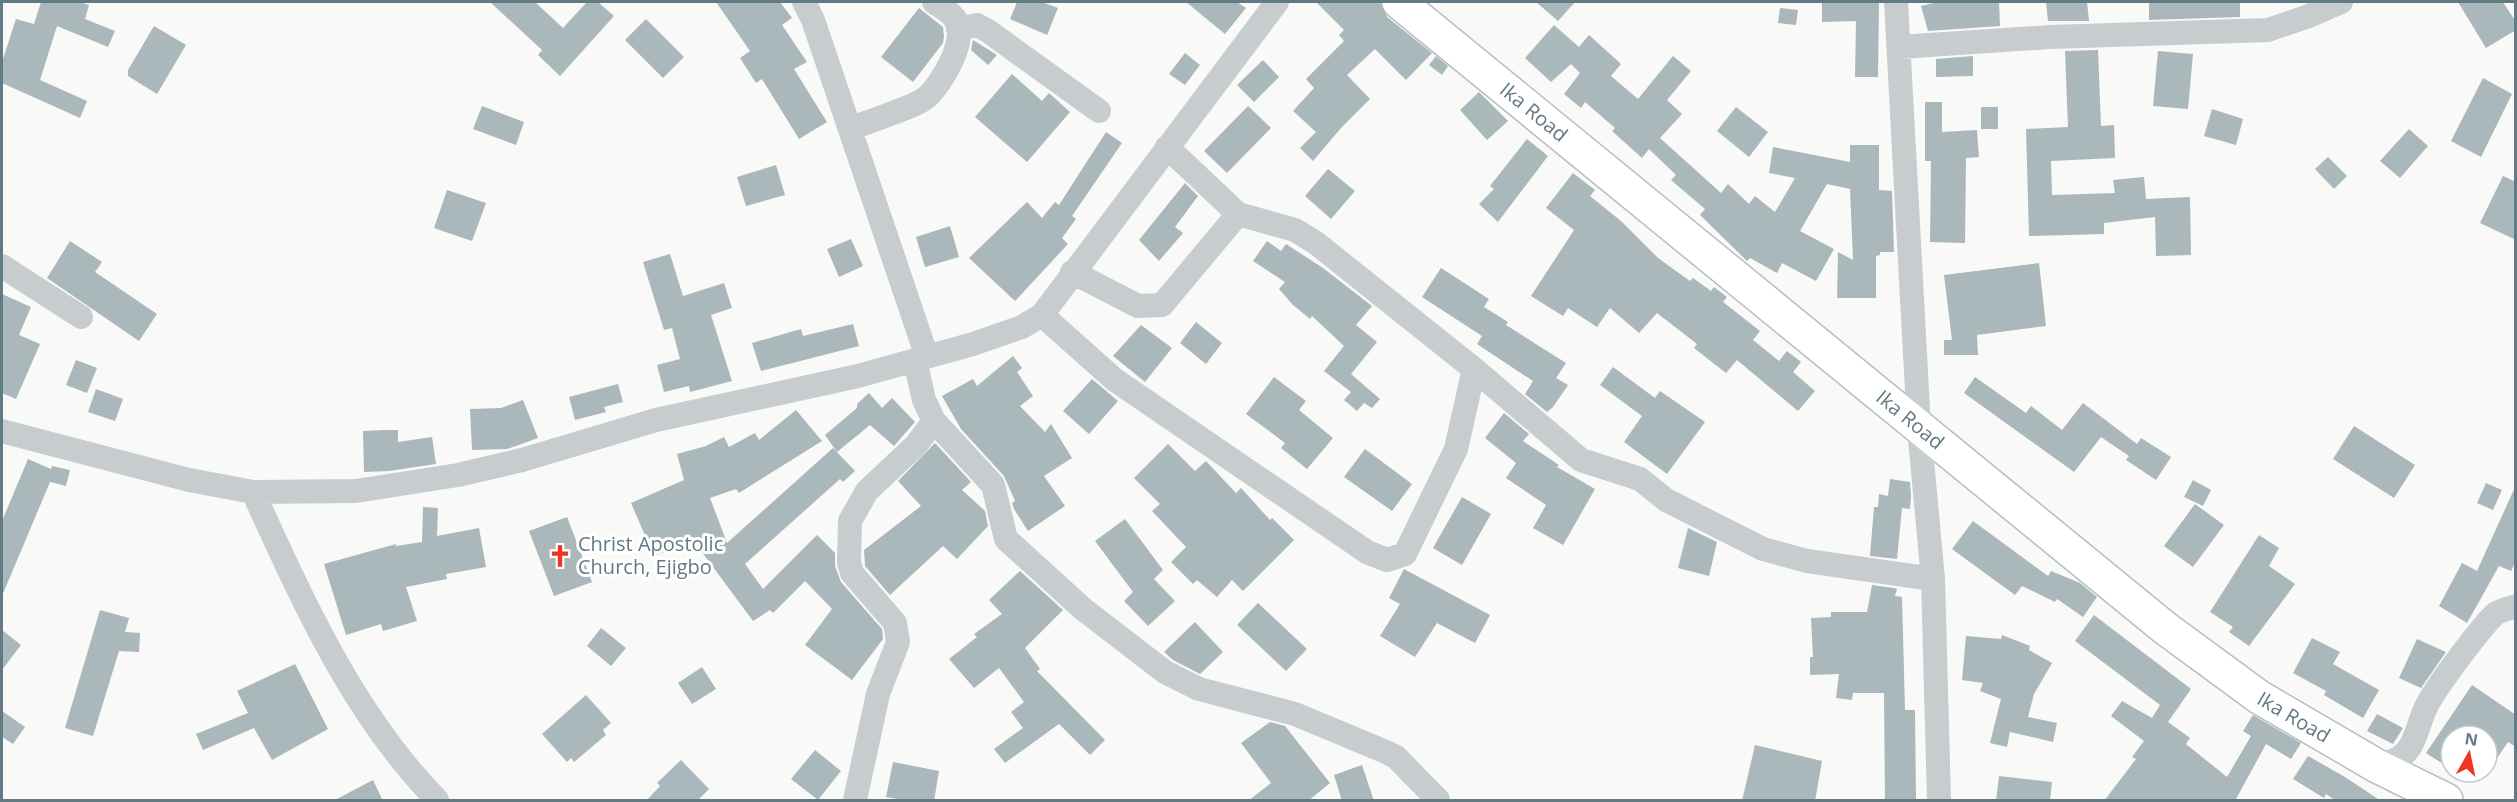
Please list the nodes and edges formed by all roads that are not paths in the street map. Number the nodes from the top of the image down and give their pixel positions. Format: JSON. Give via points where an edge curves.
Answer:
{"nodes":[{"id":1,"x":804,"y":2,"type":"edge"},
{"id":2,"x":934,"y":2,"type":"edge"},
{"id":3,"x":1277,"y":2,"type":"edge"},
{"id":4,"x":1399,"y":2,"type":"edge"},
{"id":5,"x":1896,"y":2,"type":"edge"},
{"id":6,"x":2341,"y":2,"type":"edge"},
{"id":7,"x":958,"y":29,"type":"junction"},
{"id":8,"x":1899,"y":47,"type":"junction"},
{"id":9,"x":1099,"y":111,"type":"dead end"},
{"id":10,"x":850,"y":129,"type":"junction"},
{"id":11,"x":1167,"y":147,"type":"junction"},
{"id":12,"x":1238,"y":214,"type":"junction"},
{"id":13,"x":2,"y":266,"type":"edge"},
{"id":14,"x":1072,"y":272,"type":"junction"},
{"id":15,"x":1042,"y":315,"type":"junction"},
{"id":16,"x":81,"y":317,"type":"dead end"},
{"id":17,"x":921,"y":359,"type":"junction"},
{"id":18,"x":1474,"y":369,"type":"junction"},
{"id":19,"x":934,"y":421,"type":"junction"},
{"id":20,"x":1919,"y":428,"type":"junction"},
{"id":21,"x":2,"y":431,"type":"edge"},
{"id":22,"x":253,"y":492,"type":"junction"},
{"id":23,"x":1933,"y":579,"type":"junction"},
{"id":24,"x":2516,"y":606,"type":"edge"},
{"id":25,"x":2377,"y":766,"type":"junction"},
{"id":26,"x":436,"y":801,"type":"edge"},
{"id":27,"x":855,"y":801,"type":"edge"},
{"id":28,"x":1438,"y":801,"type":"edge"},
{"id":29,"x":1938,"y":801,"type":"edge"},
{"id":30,"x":2446,"y":801,"type":"edge"}],
"edges":[{"from":1,"to":10,"type":"street"},
{"from":2,"to":7,"type":"street","via":[[955,19]]},
{"from":3,"to":11,"type":"street"},
{"from":4,"to":20,"type":"street","name":"Ika Road"},
{"from":5,"to":8,"type":"street"},
{"from":6,"to":8,"type":"street","via":[[2268,30],[2050,37]]},
{"from":7,"to":9,"type":"street","via":[[977,26],[988,31]]},
{"from":7,"to":10,"type":"street","via":[[950,65],[926,98]]},
{"from":8,"to":20,"type":"street"},
{"from":10,"to":17,"type":"street"},
{"from":11,"to":12,"type":"street"},
{"from":11,"to":14,"type":"street"},
{"from":12,"to":14,"type":"street","via":[[1162,304],[1138,306]]},
{"from":12,"to":18,"type":"street","via":[[1295,230]]},
{"from":13,"to":16,"type":"street"},
{"from":14,"to":15,"type":"street"},
{"from":15,"to":17,"type":"street","via":[[1022,327]]},
{"from":15,"to":18,"type":"street","via":[[1115,380],[1367,552],[1387,560],[1405,554],[1456,449]]},
{"from":17,"to":19,"type":"street","via":[[924,400]]},
{"from":17,"to":22,"type":"street","via":[[656,420],[458,475],[356,491]]},
{"from":18,"to":23,"type":"street","via":[[1581,460],[1640,479],[1666,500],[1763,549],[1807,561]]},
{"from":19,"to":27,"type":"street","via":[[916,445],[867,491],[850,521],[852,573],[895,623],[898,642],[878,694]]},
{"from":19,"to":28,"type":"street","via":[[993,484],[1006,539],[1014,548],[1083,609],[1165,672],[1199,689],[1295,714],[1386,752],[1396,757]]},
{"from":20,"to":23,"type":"street"},
{"from":20,"to":25,"type":"street","name":"Ika Road","via":[[2175,635],[2259,697]]},
{"from":21,"to":22,"type":"street","via":[[189,480]]},
{"from":22,"to":26,"type":"street","via":[[318,634],[375,725]]},
{"from":23,"to":29,"type":"street"},
{"from":24,"to":25,"type":"street","via":[[2496,613],[2444,679],[2426,707],[2410,749],[2398,759]]},
{"from":25,"to":30,"type":"street","name":"Ika Road"}]}
